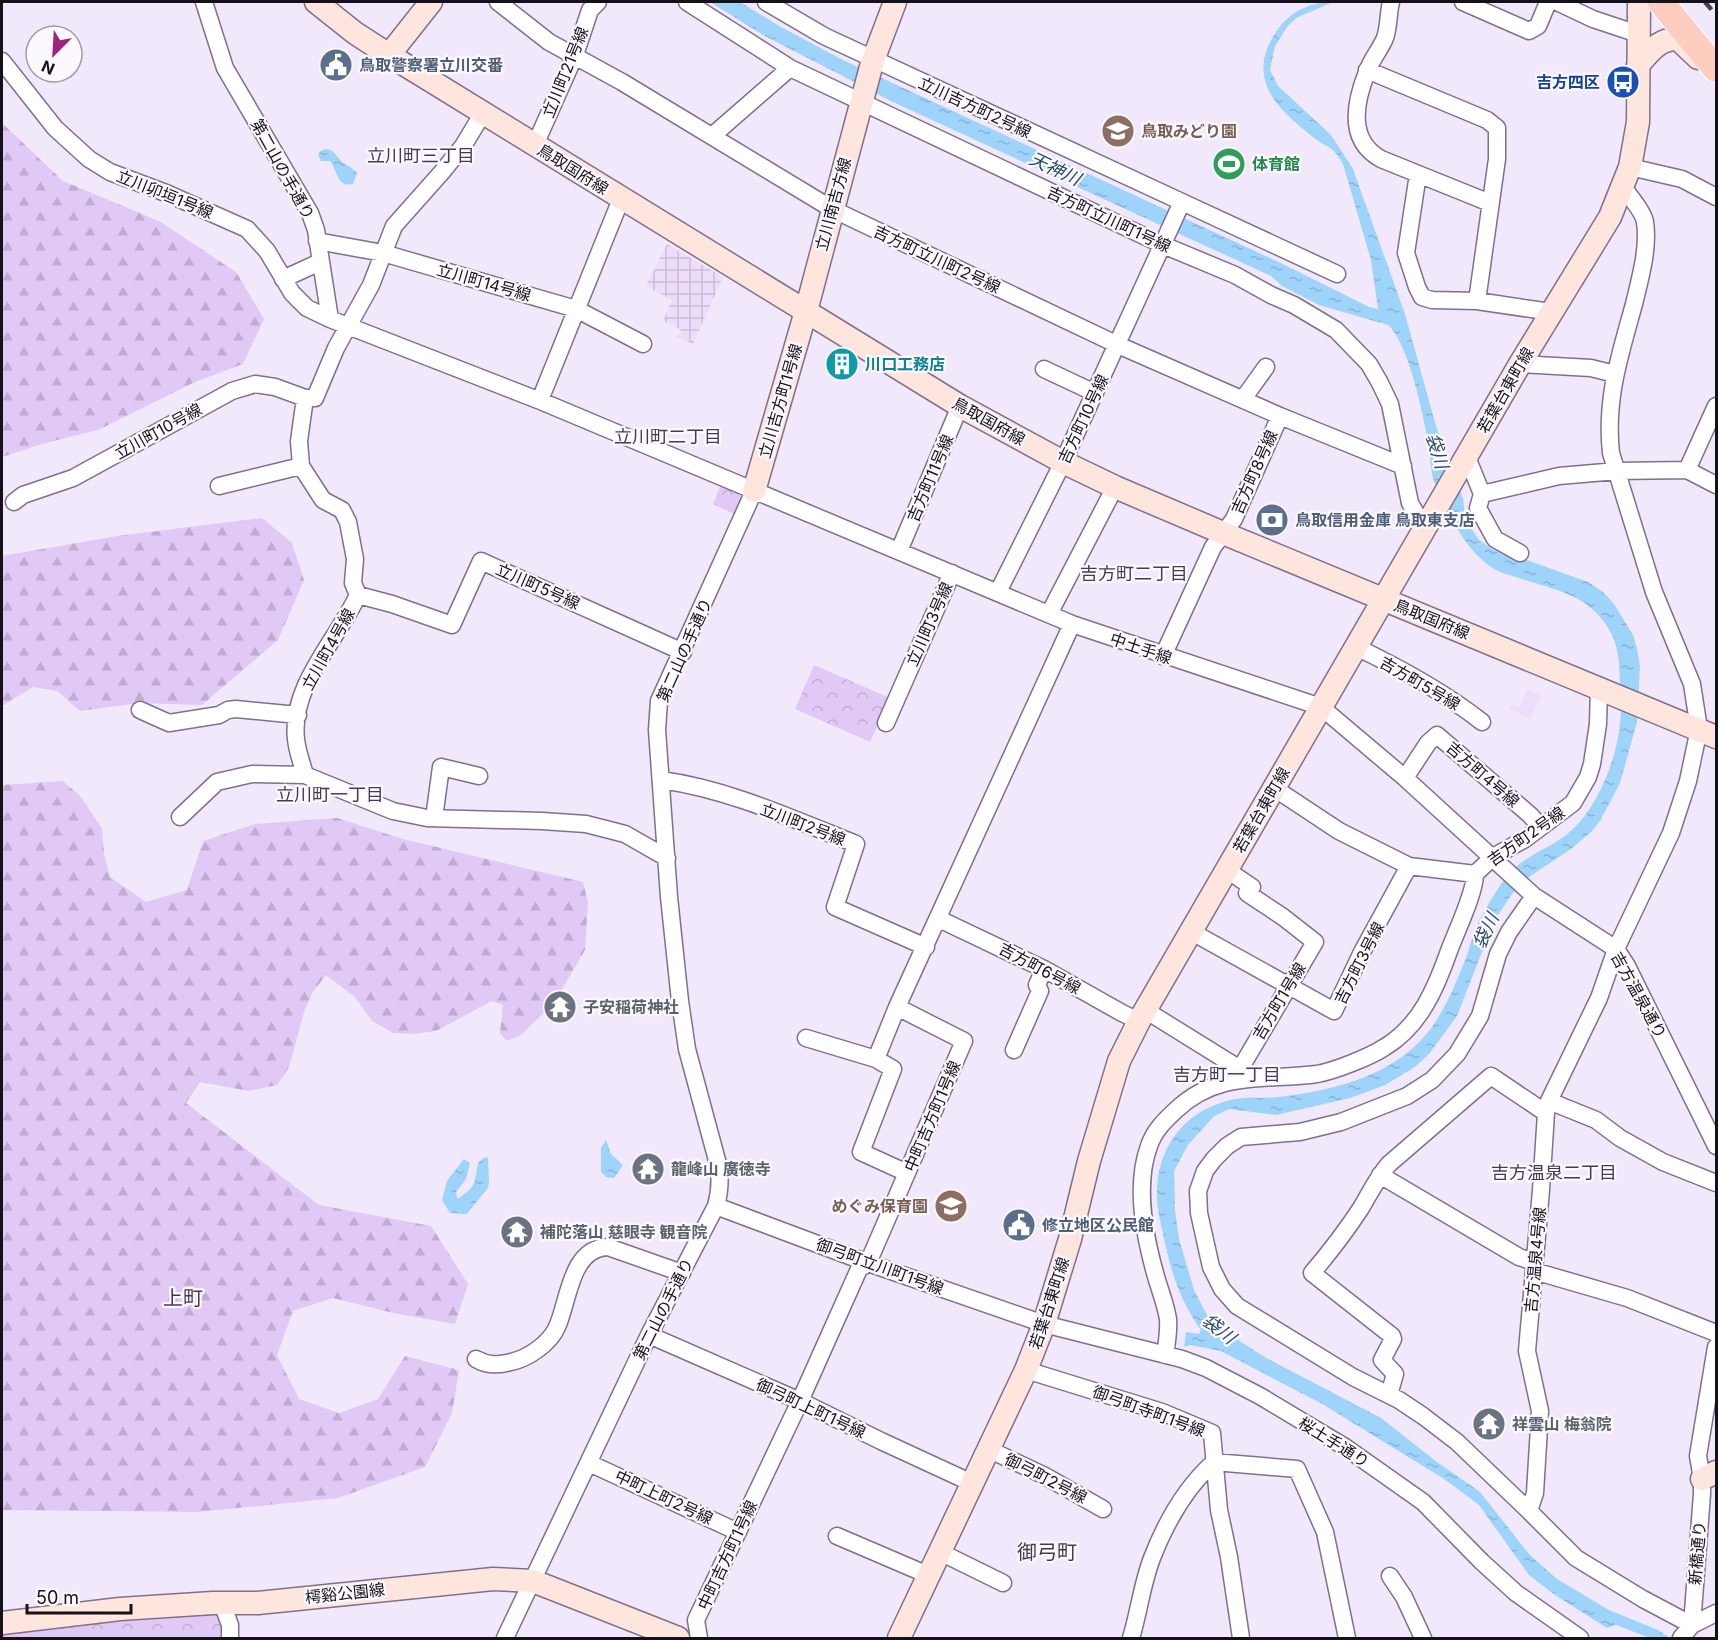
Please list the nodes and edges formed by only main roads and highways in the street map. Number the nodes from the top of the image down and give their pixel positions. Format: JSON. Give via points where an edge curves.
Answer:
{"nodes":[{"id":1,"x":316,"y":2,"type":"edge"},
{"id":2,"x":431,"y":2,"type":"edge"},
{"id":3,"x":896,"y":2,"type":"edge"},
{"id":4,"x":1639,"y":2,"type":"edge"},
{"id":5,"x":1661,"y":2,"type":"edge"},
{"id":6,"x":1681,"y":2,"type":"edge"},
{"id":7,"x":1716,"y":42,"type":"edge"},
{"id":8,"x":389,"y":55,"type":"junction"},
{"id":9,"x":1638,"y":65,"type":"junction"},
{"id":10,"x":1716,"y":69,"type":"edge"},
{"id":11,"x":1716,"y":76,"type":"edge"},
{"id":12,"x":806,"y":311,"type":"junction"},
{"id":13,"x":754,"y":491,"type":"road end"},
{"id":14,"x":1384,"y":599,"type":"junction"},
{"id":15,"x":1708,"y":733,"type":"edge"},
{"id":16,"x":2,"y":1623,"type":"edge"},
{"id":17,"x":678,"y":1638,"type":"edge"},
{"id":18,"x":899,"y":1638,"type":"edge"}],
"edges":[{"from":1,"to":8,"type":"main road","name":"鳥取国府線"},
{"from":2,"to":8,"type":"main road"},
{"from":3,"to":12,"type":"main road","name":"立川南吉方線","via":[[872,60]]},
{"from":4,"to":9,"type":"main road","name":"若葉台東町線"},
{"from":5,"to":10,"type":"main road"},
{"from":6,"to":7,"type":"main road"},
{"from":8,"to":12,"type":"main road","name":"鳥取国府線"},
{"from":9,"to":11,"type":"main road","via":[[1663,40],[1678,39]]},
{"from":9,"to":14,"type":"main road","name":"若葉台東町線","via":[[1638,122],[1627,177],[1597,239]]},
{"from":12,"to":13,"type":"main road","name":"立川吉方町1号線"},
{"from":12,"to":14,"type":"main road","name":"鳥取国府線","via":[[960,406],[1063,462]]},
{"from":14,"to":15,"type":"main road","name":"鳥取国府線"},
{"from":14,"to":18,"type":"main road","name":"若葉台東町線","via":[[1119,1061],[1044,1324]]},
{"from":16,"to":17,"type":"main road","name":"樗谿公園線","via":[[120,1609],[258,1603],[493,1579],[533,1581]]}]}
